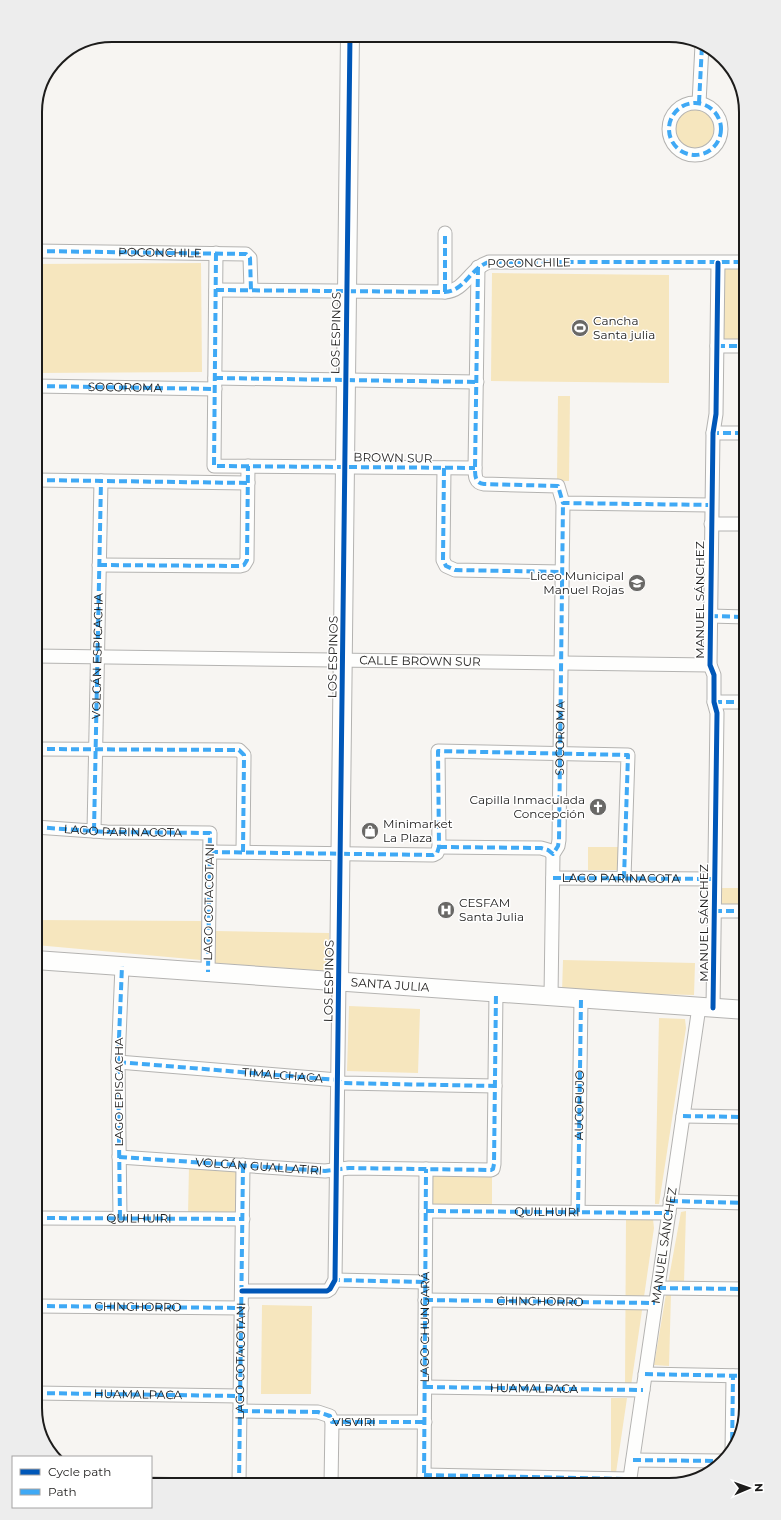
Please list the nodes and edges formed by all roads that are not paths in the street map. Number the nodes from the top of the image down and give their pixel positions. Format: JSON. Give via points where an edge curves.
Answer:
{"nodes":[{"id":1,"x":350,"y":42,"type":"edge"},
{"id":2,"x":702,"y":50,"type":"edge"},
{"id":3,"x":699,"y":103,"type":"junction"},
{"id":4,"x":445,"y":233,"type":"dead end"},
{"id":5,"x":42,"y":250,"type":"edge"},
{"id":6,"x":216,"y":253,"type":"junction"},
{"id":7,"x":739,"y":262,"type":"edge"},
{"id":8,"x":718,"y":263,"type":"junction"},
{"id":9,"x":478,"y":267,"type":"junction"},
{"id":10,"x":216,"y":290,"type":"junction"},
{"id":11,"x":251,"y":290,"type":"junction"},
{"id":12,"x":347,"y":291,"type":"junction"},
{"id":13,"x":445,"y":292,"type":"junction"},
{"id":14,"x":717,"y":346,"type":"junction"},
{"id":15,"x":739,"y":346,"type":"edge"},
{"id":16,"x":346,"y":380,"type":"junction"},
{"id":17,"x":476,"y":382,"type":"junction"},
{"id":18,"x":215,"y":384,"type":"junction"},
{"id":19,"x":42,"y":386,"type":"edge"},
{"id":20,"x":713,"y":433,"type":"junction"},
{"id":21,"x":739,"y":433,"type":"edge"},
{"id":22,"x":248,"y":466,"type":"junction"},
{"id":23,"x":345,"y":467,"type":"junction"},
{"id":24,"x":444,"y":468,"type":"junction"},
{"id":25,"x":475,"y":468,"type":"junction"},
{"id":26,"x":42,"y":480,"type":"edge"},
{"id":27,"x":100,"y":481,"type":"junction"},
{"id":28,"x":248,"y":483,"type":"junction"},
{"id":29,"x":563,"y":503,"type":"junction"},
{"id":30,"x":711,"y":505,"type":"junction"},
{"id":31,"x":711,"y":524,"type":"junction"},
{"id":32,"x":739,"y":524,"type":"edge"},
{"id":33,"x":99,"y":565,"type":"junction"},
{"id":34,"x":562,"y":572,"type":"junction"},
{"id":35,"x":710,"y":616,"type":"junction"},
{"id":36,"x":739,"y":617,"type":"edge"},
{"id":37,"x":42,"y":656,"type":"edge"},
{"id":38,"x":98,"y":656,"type":"junction"},
{"id":39,"x":343,"y":660,"type":"junction"},
{"id":40,"x":561,"y":663,"type":"junction"},
{"id":41,"x":710,"y":665,"type":"junction"},
{"id":42,"x":714,"y":702,"type":"junction"},
{"id":43,"x":739,"y":702,"type":"edge"},
{"id":44,"x":96,"y":748,"type":"junction"},
{"id":45,"x":42,"y":749,"type":"edge"},
{"id":46,"x":560,"y":754,"type":"junction"},
{"id":47,"x":42,"y":827,"type":"edge"},
{"id":48,"x":94,"y":831,"type":"junction"},
{"id":49,"x":210,"y":833,"type":"joint"},
{"id":50,"x":439,"y":847,"type":"junction"},
{"id":51,"x":210,"y":852,"type":"junction"},
{"id":52,"x":243,"y":852,"type":"junction"},
{"id":53,"x":340,"y":854,"type":"junction"},
{"id":54,"x":553,"y":854,"type":"junction"},
{"id":55,"x":553,"y":878,"type":"junction"},
{"id":56,"x":624,"y":878,"type":"junction"},
{"id":57,"x":714,"y":878,"type":"junction"},
{"id":58,"x":714,"y":910,"type":"junction"},
{"id":59,"x":739,"y":911,"type":"edge"},
{"id":60,"x":42,"y":960,"type":"edge"},
{"id":61,"x":122,"y":966,"type":"junction"},
{"id":62,"x":208,"y":972,"type":"junction"},
{"id":63,"x":339,"y":981,"type":"junction"},
{"id":64,"x":496,"y":992,"type":"junction"},
{"id":65,"x":551,"y":996,"type":"junction"},
{"id":66,"x":581,"y":998,"type":"junction"},
{"id":67,"x":706,"y":1008,"type":"junction"},
{"id":68,"x":739,"y":1010,"type":"edge"},
{"id":69,"x":118,"y":1062,"type":"junction"},
{"id":70,"x":338,"y":1080,"type":"junction"},
{"id":71,"x":495,"y":1086,"type":"junction"},
{"id":72,"x":683,"y":1116,"type":"junction"},
{"id":73,"x":739,"y":1117,"type":"edge"},
{"id":74,"x":119,"y":1157,"type":"junction"},
{"id":75,"x":243,"y":1165,"type":"junction"},
{"id":76,"x":426,"y":1169,"type":"junction"},
{"id":77,"x":337,"y":1170,"type":"junction"},
{"id":78,"x":739,"y":1203,"type":"edge"},
{"id":79,"x":669,"y":1207,"type":"junction"},
{"id":80,"x":426,"y":1211,"type":"junction"},
{"id":81,"x":578,"y":1212,"type":"junction"},
{"id":82,"x":42,"y":1218,"type":"edge"},
{"id":83,"x":120,"y":1218,"type":"junction"},
{"id":84,"x":243,"y":1219,"type":"junction"},
{"id":85,"x":336,"y":1280,"type":"junction"},
{"id":86,"x":425,"y":1282,"type":"junction"},
{"id":87,"x":658,"y":1288,"type":"junction"},
{"id":88,"x":739,"y":1289,"type":"edge"},
{"id":89,"x":242,"y":1291,"type":"junction"},
{"id":90,"x":425,"y":1300,"type":"junction"},
{"id":91,"x":656,"y":1303,"type":"junction"},
{"id":92,"x":42,"y":1306,"type":"edge"},
{"id":93,"x":242,"y":1308,"type":"junction"},
{"id":94,"x":645,"y":1374,"type":"junction"},
{"id":95,"x":733,"y":1376,"type":"junction"},
{"id":96,"x":739,"y":1376,"type":"edge"},
{"id":97,"x":425,"y":1387,"type":"junction"},
{"id":98,"x":643,"y":1390,"type":"junction"},
{"id":99,"x":42,"y":1393,"type":"edge"},
{"id":100,"x":240,"y":1396,"type":"junction"},
{"id":101,"x":240,"y":1411,"type":"junction"},
{"id":102,"x":332,"y":1422,"type":"junction"},
{"id":103,"x":425,"y":1422,"type":"junction"},
{"id":104,"x":732,"y":1439,"type":"edge"},
{"id":105,"x":633,"y":1460,"type":"junction"},
{"id":106,"x":716,"y":1461,"type":"edge"},
{"id":107,"x":239,"y":1478,"type":"edge"},
{"id":108,"x":331,"y":1478,"type":"edge"},
{"id":109,"x":424,"y":1478,"type":"edge"},
{"id":110,"x":631,"y":1478,"type":"edge"}],
"edges":[{"from":1,"to":12,"type":"street","name":"LOS ESPINOS"},
{"from":2,"to":3,"type":"street"},
{"from":3,"to":3,"type":"street","via":[[688,103],[679,108],[672,116],[669,126],[674,145],[682,152],[692,155],[702,154],[711,149],[718,142],[721,132],[716,112],[708,105]]},
{"from":4,"to":13,"type":"street"},
{"from":5,"to":6,"type":"street","name":"POCONCHILE"},
{"from":6,"to":10,"type":"street","name":"BROWN SUR"},
{"from":6,"to":11,"type":"street","name":"POCONCHILE","via":[[248,255]]},
{"from":7,"to":8,"type":"street","name":"POCONCHILE"},
{"from":8,"to":9,"type":"street","name":"POCONCHILE","via":[[494,262],[484,263]]},
{"from":8,"to":14,"type":"street","name":"MANUEL SÁNCHEZ"},
{"from":9,"to":13,"type":"street","name":"POCONCHILE","via":[[459,288]]},
{"from":9,"to":17,"type":"street"},
{"from":10,"to":11,"type":"street","name":"POCONCHILE"},
{"from":10,"to":18,"type":"street","name":"BROWN SUR"},
{"from":11,"to":12,"type":"street","name":"POCONCHILE"},
{"from":12,"to":13,"type":"street","name":"POCONCHILE"},
{"from":12,"to":16,"type":"street","name":"LOS ESPINOS"},
{"from":14,"to":15,"type":"street"},
{"from":14,"to":20,"type":"street","name":"MANUEL SÁNCHEZ","via":[[716,414]]},
{"from":16,"to":17,"type":"street","name":"SOCOROMA"},
{"from":16,"to":18,"type":"street","name":"SOCOROMA"},
{"from":16,"to":23,"type":"street","name":"LOS ESPINOS"},
{"from":17,"to":25,"type":"street"},
{"from":18,"to":19,"type":"street","name":"SOCOROMA"},
{"from":18,"to":22,"type":"street","name":"BROWN SUR","via":[[214,466]]},
{"from":20,"to":21,"type":"street"},
{"from":20,"to":30,"type":"street","name":"MANUEL SÁNCHEZ"},
{"from":22,"to":23,"type":"street","name":"BROWN SUR"},
{"from":22,"to":28,"type":"street"},
{"from":23,"to":24,"type":"street","name":"BROWN SUR"},
{"from":23,"to":39,"type":"street","name":"LOS ESPINOS"},
{"from":24,"to":25,"type":"street","name":"BROWN SUR"},
{"from":24,"to":34,"type":"street","via":[[443,560],[446,566],[455,570]]},
{"from":25,"to":29,"type":"street","via":[[476,479],[481,484],[558,486]]},
{"from":26,"to":27,"type":"street"},
{"from":27,"to":28,"type":"street"},
{"from":27,"to":33,"type":"street","name":"VOLCÁN ESPICACHA"},
{"from":28,"to":33,"type":"street","via":[[247,560],[244,565]]},
{"from":29,"to":30,"type":"street"},
{"from":29,"to":34,"type":"street","name":"SOCOROMA"},
{"from":30,"to":31,"type":"street","name":"MANUEL SÁNCHEZ"},
{"from":31,"to":32,"type":"street"},
{"from":31,"to":35,"type":"street","name":"MANUEL SÁNCHEZ"},
{"from":33,"to":38,"type":"street","name":"VOLCÁN ESPICACHA"},
{"from":34,"to":40,"type":"street","name":"SOCOROMA"},
{"from":35,"to":36,"type":"street"},
{"from":35,"to":41,"type":"street","name":"MANUEL SÁNCHEZ"},
{"from":37,"to":38,"type":"street","name":"CALLE BROWN SUR"},
{"from":38,"to":39,"type":"street","name":"CALLE BROWN SUR"},
{"from":38,"to":44,"type":"street","name":"VOLCÁN ESPICACHA"},
{"from":39,"to":40,"type":"street","name":"CALLE BROWN SUR"},
{"from":39,"to":53,"type":"street","name":"LOS ESPINOS"},
{"from":40,"to":41,"type":"street","name":"CALLE BROWN SUR"},
{"from":40,"to":46,"type":"street","name":"SOCOROMA"},
{"from":41,"to":42,"type":"street","name":"MANUEL SÁNCHEZ","via":[[714,675]]},
{"from":42,"to":43,"type":"street"},
{"from":42,"to":57,"type":"street","name":"MANUEL SÁNCHEZ"},
{"from":44,"to":45,"type":"street"},
{"from":44,"to":48,"type":"street","name":"VOLCÁN ESPICACHA"},
{"from":44,"to":52,"type":"street","via":[[242,752]]},
{"from":46,"to":50,"type":"street","via":[[438,751]]},
{"from":46,"to":54,"type":"street","name":"SOCOROMA","via":[[559,840]]},
{"from":46,"to":56,"type":"street","via":[[628,755]]},
{"from":47,"to":48,"type":"street","name":"LAGO PARINACOTA"},
{"from":48,"to":49,"type":"street","name":"LAGO PARINACOTA"},
{"from":49,"to":51,"type":"street","name":"LAGO COTACOTANI"},
{"from":50,"to":53,"type":"street","via":[[433,855]]},
{"from":50,"to":54,"type":"street","via":[[541,848]]},
{"from":51,"to":52,"type":"street"},
{"from":51,"to":62,"type":"street","name":"LAGO COTACOTANI"},
{"from":52,"to":53,"type":"street"},
{"from":53,"to":63,"type":"street","name":"LOS ESPINOS"},
{"from":54,"to":55,"type":"street","name":"SOCOROMA"},
{"from":55,"to":56,"type":"street","name":"LAGO PARINACOTA"},
{"from":55,"to":65,"type":"street","name":"SOCOROMA"},
{"from":56,"to":57,"type":"street","name":"LAGO PARINACOTA"},
{"from":57,"to":58,"type":"street","name":"MANUEL SÁNCHEZ"},
{"from":58,"to":59,"type":"street"},
{"from":58,"to":67,"type":"street","name":"MANUEL SÁNCHEZ"},
{"from":60,"to":61,"type":"street","name":"SANTA JULIA"},
{"from":61,"to":62,"type":"street","name":"SANTA JULIA"},
{"from":61,"to":69,"type":"street","name":"LAGO EPISCACHA"},
{"from":62,"to":63,"type":"street","name":"SANTA JULIA"},
{"from":63,"to":64,"type":"street","name":"SANTA JULIA"},
{"from":63,"to":70,"type":"street","name":"LOS ESPINOS"},
{"from":64,"to":65,"type":"street","name":"SANTA JULIA"},
{"from":64,"to":71,"type":"street"},
{"from":65,"to":66,"type":"street","name":"SANTA JULIA"},
{"from":66,"to":67,"type":"street","name":"SANTA JULIA"},
{"from":66,"to":81,"type":"street","name":"AUCOPUJO"},
{"from":67,"to":68,"type":"street","name":"SANTA JULIA"},
{"from":67,"to":72,"type":"street","name":"MANUEL SÁNCHEZ"},
{"from":69,"to":70,"type":"street","name":"TIMALCHACA"},
{"from":69,"to":74,"type":"street","name":"LAGO EPISCACHA"},
{"from":70,"to":71,"type":"street","name":"TIMALCHACA","via":[[342,1083]]},
{"from":70,"to":77,"type":"street","name":"LOS ESPINOS"},
{"from":71,"to":76,"type":"street","name":"VOLCÁN GUALLATIRI","via":[[493,1168]]},
{"from":72,"to":73,"type":"street"},
{"from":72,"to":79,"type":"street","name":"MANUEL SÁNCHEZ"},
{"from":74,"to":75,"type":"street","name":"VOLCÁN GUALLATIRI"},
{"from":74,"to":83,"type":"street","name":"LAGO EPISCACHA"},
{"from":75,"to":77,"type":"street","name":"VOLCÁN GUALLATIRI"},
{"from":75,"to":84,"type":"street","name":"LAGO COTACOTANI"},
{"from":76,"to":77,"type":"street","name":"VOLCÁN GUALLATIRI"},
{"from":76,"to":80,"type":"street","name":"LAGO CHUNGARÁ"},
{"from":77,"to":85,"type":"street","name":"LOS ESPINOS"},
{"from":78,"to":79,"type":"street","name":"QUILHUIRI"},
{"from":79,"to":81,"type":"street","name":"QUILHUIRI"},
{"from":79,"to":87,"type":"street","name":"MANUEL SÁNCHEZ"},
{"from":80,"to":81,"type":"street","name":"QUILHUIRI"},
{"from":80,"to":86,"type":"street","name":"LAGO CHUNGARÁ"},
{"from":82,"to":83,"type":"street","name":"QUILHUIRI"},
{"from":83,"to":84,"type":"street","name":"QUILHUIRI"},
{"from":84,"to":89,"type":"street","name":"LAGO COTACOTANI"},
{"from":85,"to":86,"type":"street"},
{"from":85,"to":89,"type":"street","via":[[327,1291]]},
{"from":86,"to":90,"type":"street","name":"LAGO CHUNGARÁ"},
{"from":87,"to":88,"type":"street"},
{"from":87,"to":91,"type":"street","name":"MANUEL SÁNCHEZ"},
{"from":89,"to":93,"type":"street","name":"LAGO COTACOTANI"},
{"from":90,"to":91,"type":"street","name":"CHINCHORRO"},
{"from":90,"to":97,"type":"street","name":"LAGO CHUNGARÁ"},
{"from":91,"to":94,"type":"street","name":"MANUEL SÁNCHEZ"},
{"from":92,"to":93,"type":"street","name":"CHINCHORRO"},
{"from":93,"to":100,"type":"street","name":"LAGO COTACOTANI"},
{"from":94,"to":95,"type":"street"},
{"from":94,"to":98,"type":"street","name":"MANUEL SÁNCHEZ"},
{"from":95,"to":96,"type":"street"},
{"from":95,"to":104,"type":"street"},
{"from":97,"to":98,"type":"street","name":"HUAMALPACA"},
{"from":97,"to":103,"type":"street","name":"LAGO CHUNGARÁ"},
{"from":98,"to":105,"type":"street","name":"MANUEL SÁNCHEZ"},
{"from":99,"to":100,"type":"street","name":"HUAMALPACA"},
{"from":100,"to":101,"type":"street","name":"LAGO COTACOTANI"},
{"from":101,"to":102,"type":"street","name":"VISVIRI","via":[[318,1412],[330,1416]]},
{"from":101,"to":107,"type":"street","name":"LAGO COTACOTANI"},
{"from":102,"to":103,"type":"street","name":"VISVIRI"},
{"from":102,"to":108,"type":"street"},
{"from":103,"to":109,"type":"street","name":"LAGO CHUNGARÁ"},
{"from":105,"to":106,"type":"street"},
{"from":105,"to":110,"type":"street","name":"MANUEL SÁNCHEZ"}]}
